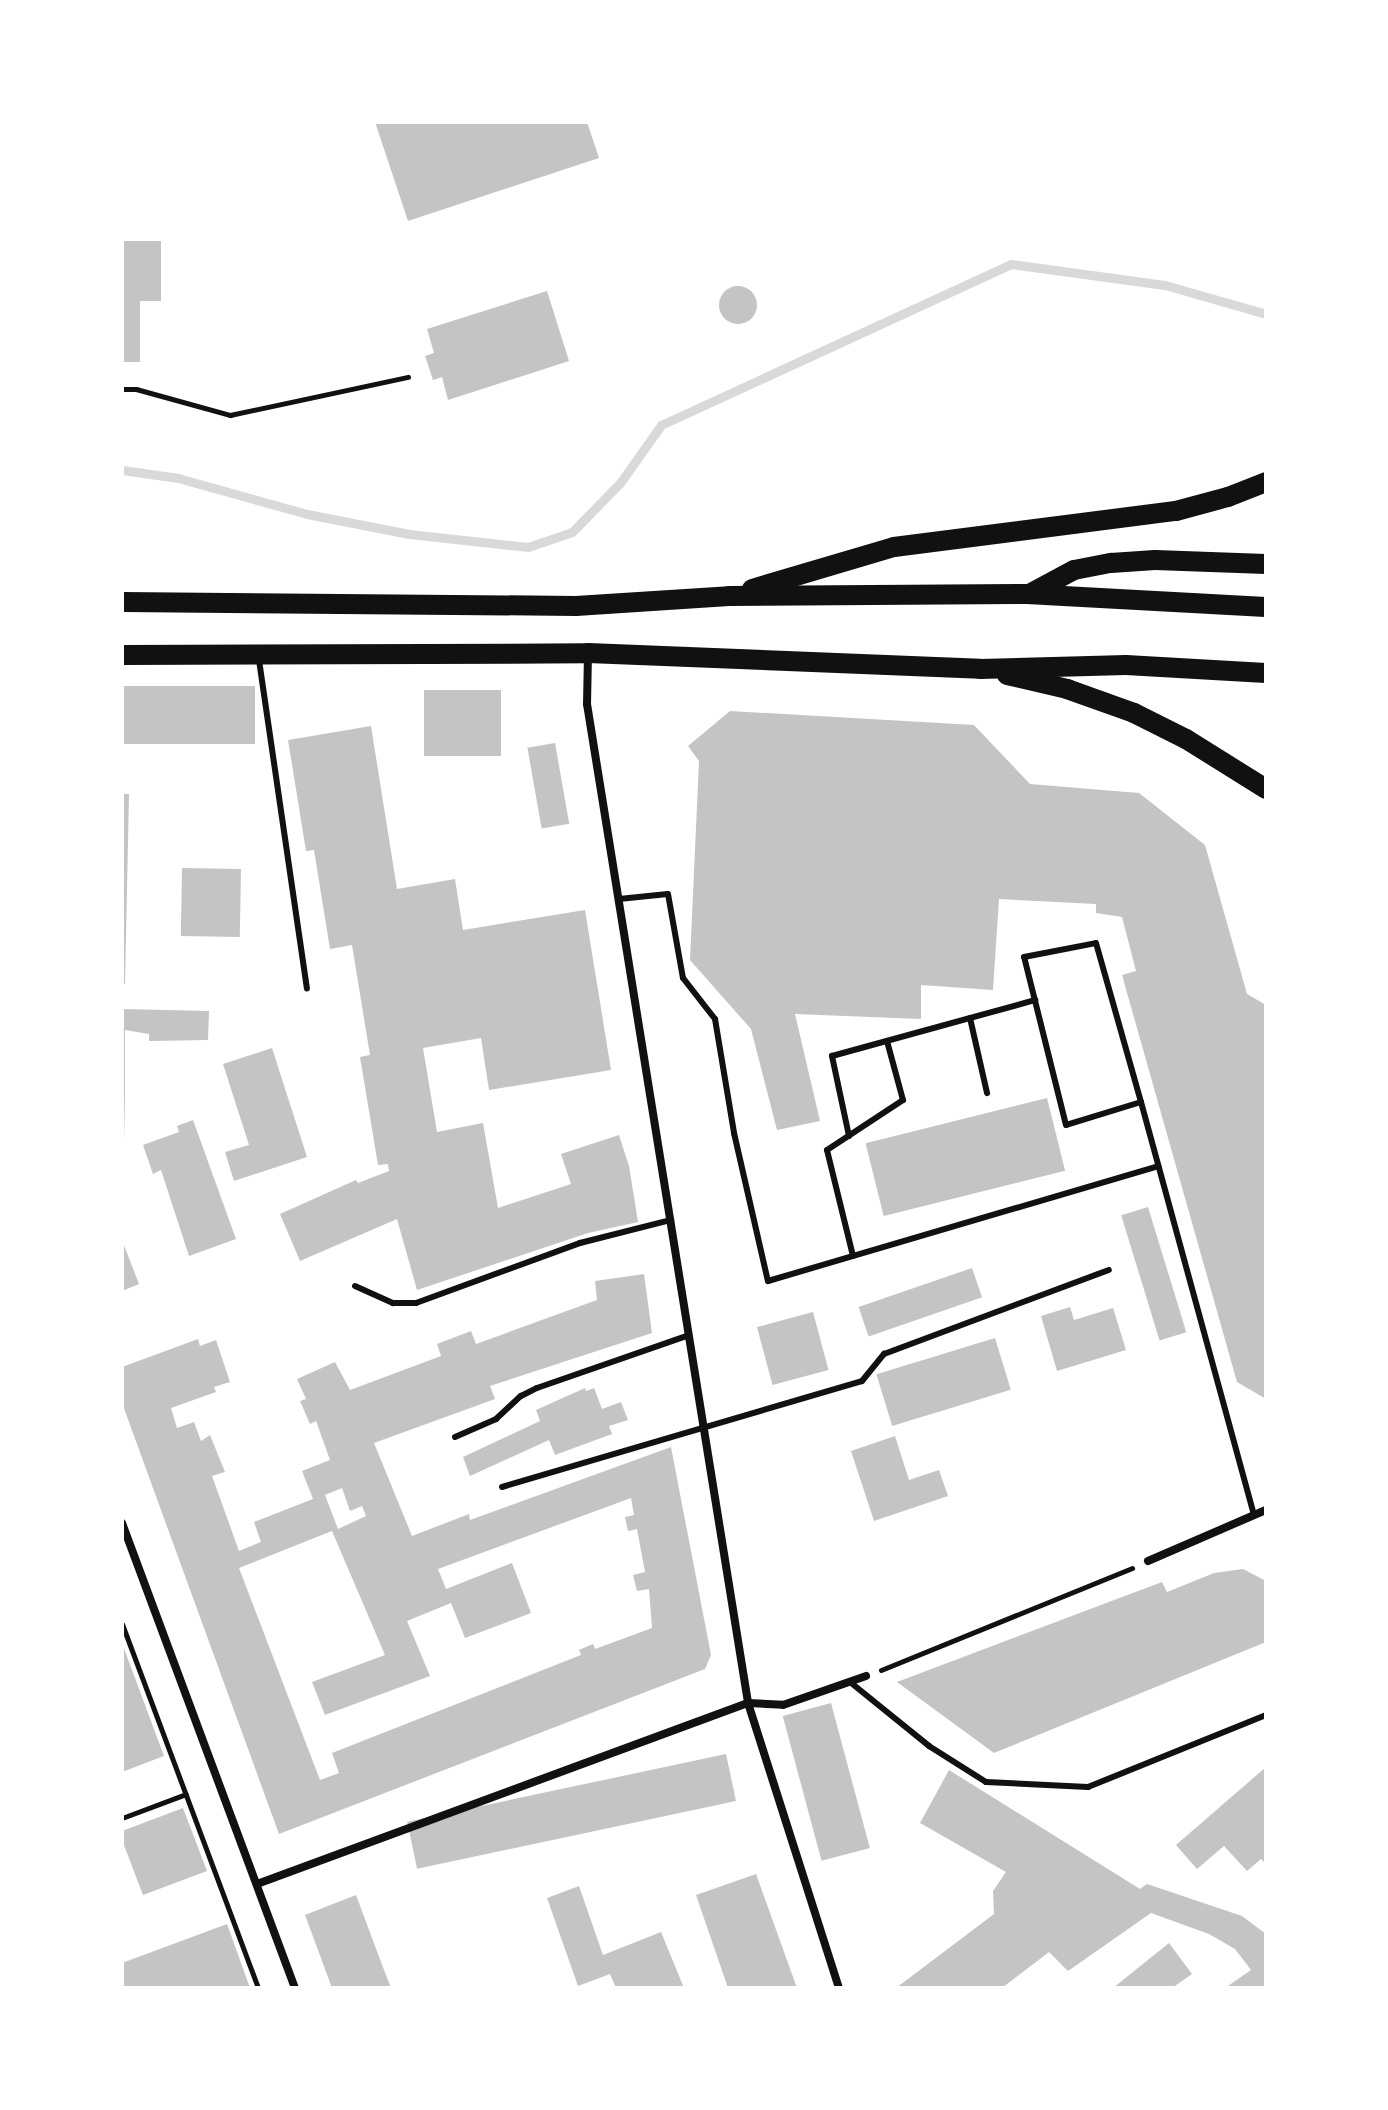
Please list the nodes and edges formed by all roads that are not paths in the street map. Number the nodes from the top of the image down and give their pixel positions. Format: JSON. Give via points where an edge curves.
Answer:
{"nodes":[{"id":1,"x":1266,"y":482,"type":"edge"},
{"id":2,"x":1266,"y":564,"type":"edge"},
{"id":3,"x":1027,"y":594,"type":"junction"},
{"id":4,"x":729,"y":596,"type":"junction"},
{"id":5,"x":122,"y":602,"type":"edge"},
{"id":6,"x":1266,"y":607,"type":"edge"},
{"id":7,"x":588,"y":653,"type":"junction"},
{"id":8,"x":258,"y":654,"type":"junction"},
{"id":9,"x":122,"y":655,"type":"edge"},
{"id":10,"x":980,"y":669,"type":"junction"},
{"id":11,"x":1266,"y":673,"type":"edge"},
{"id":12,"x":1266,"y":789,"type":"edge"},
{"id":13,"x":619,"y":899,"type":"junction"},
{"id":14,"x":307,"y":989,"type":"dead end"},
{"id":15,"x":1035,"y":1000,"type":"junction"},
{"id":16,"x":970,"y":1018,"type":"junction"},
{"id":17,"x":887,"y":1041,"type":"junction"},
{"id":18,"x":987,"y":1093,"type":"dead end"},
{"id":19,"x":1141,"y":1102,"type":"junction"},
{"id":20,"x":849,"y":1136,"type":"junction"},
{"id":21,"x":1158,"y":1166,"type":"junction"},
{"id":22,"x":671,"y":1220,"type":"junction"},
{"id":23,"x":853,"y":1256,"type":"junction"},
{"id":24,"x":1109,"y":1270,"type":"dead end"},
{"id":25,"x":355,"y":1286,"type":"dead end"},
{"id":26,"x":689,"y":1335,"type":"junction"},
{"id":27,"x":704,"y":1429,"type":"junction"},
{"id":28,"x":455,"y":1437,"type":"dead end"},
{"id":29,"x":502,"y":1487,"type":"dead end"},
{"id":30,"x":1266,"y":1510,"type":"edge"},
{"id":31,"x":1254,"y":1515,"type":"junction"},
{"id":32,"x":122,"y":1523,"type":"edge"},
{"id":33,"x":1148,"y":1561,"type":"road end"},
{"id":34,"x":866,"y":1676,"type":"road end"},
{"id":35,"x":850,"y":1682,"type":"junction"},
{"id":36,"x":748,"y":1703,"type":"junction"},
{"id":37,"x":1266,"y":1715,"type":"edge"},
{"id":38,"x":257,"y":1884,"type":"junction"},
{"id":39,"x":295,"y":1988,"type":"edge"},
{"id":40,"x":839,"y":1988,"type":"edge"}],
"edges":[{"from":1,"to":4,"type":"main road","via":[[1176,511],[894,547]]},
{"from":2,"to":3,"type":"main road","via":[[1111,563],[1074,570]]},
{"from":3,"to":4,"type":"main road"},
{"from":3,"to":6,"type":"main road"},
{"from":4,"to":5,"type":"main road","via":[[561,606]]},
{"from":7,"to":8,"type":"main road"},
{"from":7,"to":10,"type":"main road"},
{"from":7,"to":13,"type":"street","via":[[587,704]]},
{"from":8,"to":9,"type":"main road"},
{"from":8,"to":14,"type":"lane"},
{"from":10,"to":11,"type":"main road","via":[[1126,665]]},
{"from":10,"to":12,"type":"main road","via":[[1067,689],[1134,713]]},
{"from":13,"to":22,"type":"street"},
{"from":13,"to":23,"type":"lane","via":[[668,894],[683,978],[715,1019],[768,1281]]},
{"from":15,"to":16,"type":"lane"},
{"from":15,"to":19,"type":"lane","via":[[1066,1125]]},
{"from":15,"to":19,"type":"lane","via":[[1024,957],[1096,943]]},
{"from":16,"to":17,"type":"lane"},
{"from":16,"to":18,"type":"lane"},
{"from":17,"to":20,"type":"lane","via":[[903,1100]]},
{"from":17,"to":20,"type":"lane","via":[[832,1056]]},
{"from":19,"to":21,"type":"lane"},
{"from":20,"to":23,"type":"lane","via":[[827,1150]]},
{"from":21,"to":23,"type":"lane"},
{"from":21,"to":31,"type":"lane"},
{"from":22,"to":25,"type":"lane","via":[[580,1243],[416,1303],[393,1303]]},
{"from":22,"to":26,"type":"street"},
{"from":24,"to":27,"type":"lane","via":[[884,1354],[862,1381]]},
{"from":26,"to":27,"type":"street"},
{"from":26,"to":28,"type":"lane","via":[[537,1388],[496,1419]]},
{"from":27,"to":29,"type":"lane"},
{"from":27,"to":36,"type":"street"},
{"from":30,"to":31,"type":"street"},
{"from":31,"to":33,"type":"street"},
{"from":32,"to":38,"type":"street"},
{"from":34,"to":35,"type":"street"},
{"from":35,"to":36,"type":"street","via":[[783,1705]]},
{"from":35,"to":37,"type":"lane","via":[[929,1746],[986,1782],[1088,1787]]},
{"from":36,"to":38,"type":"street"},
{"from":36,"to":40,"type":"street"},
{"from":38,"to":39,"type":"street"}]}
